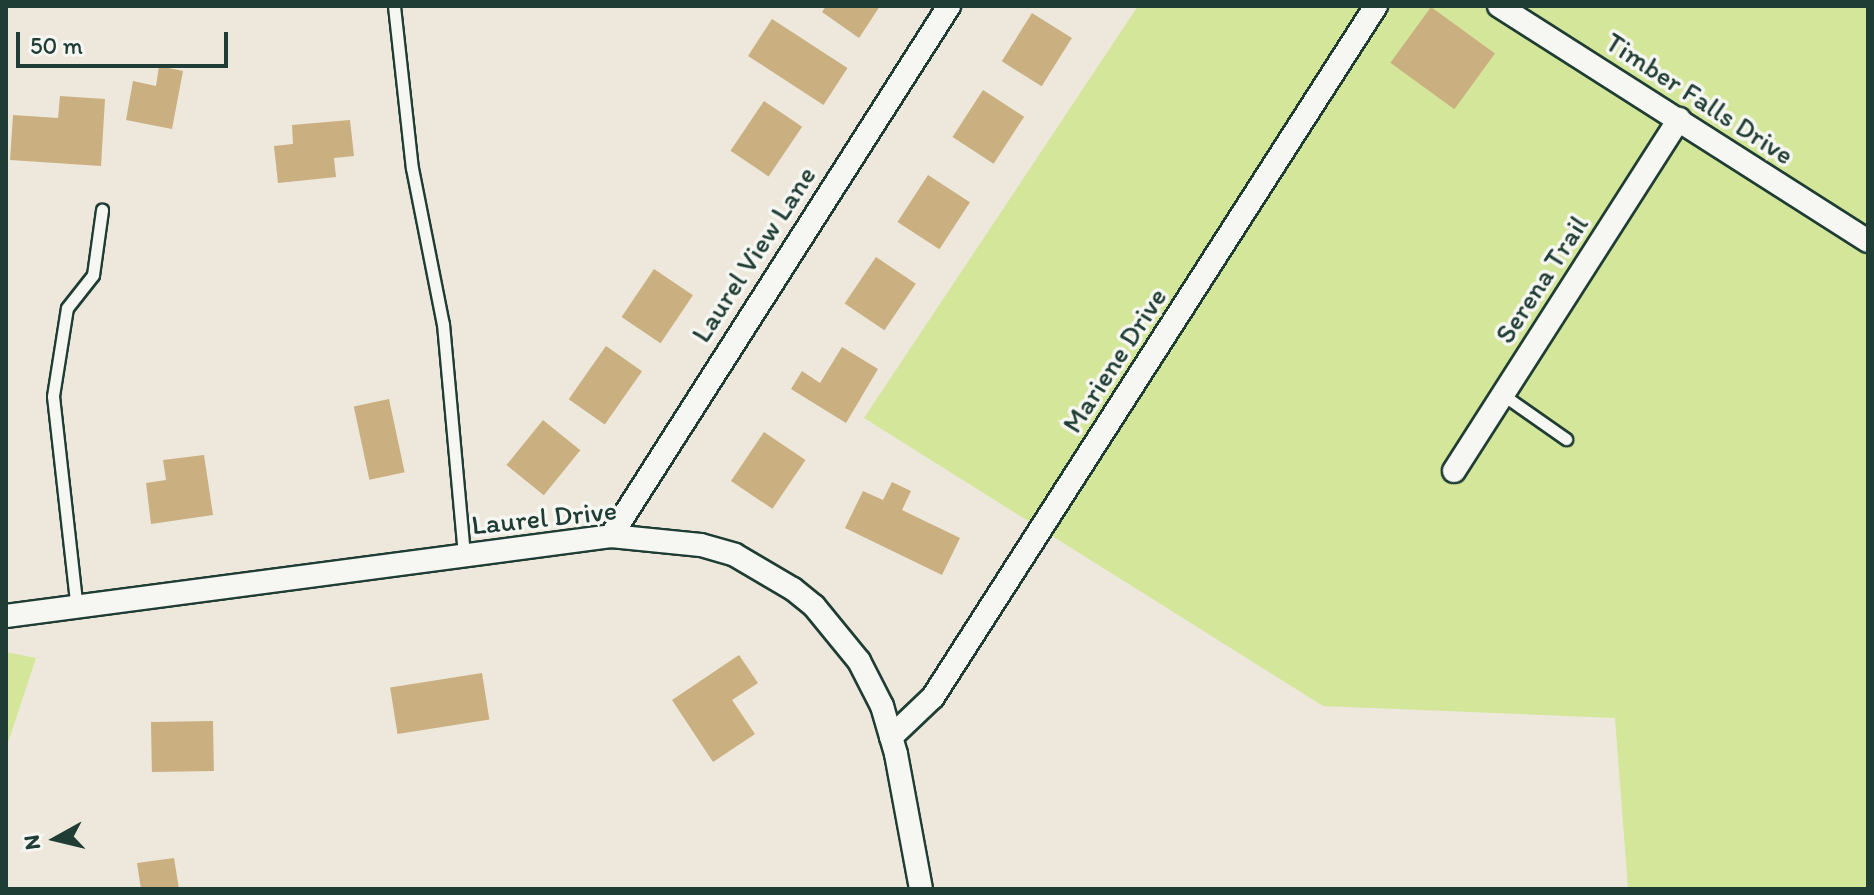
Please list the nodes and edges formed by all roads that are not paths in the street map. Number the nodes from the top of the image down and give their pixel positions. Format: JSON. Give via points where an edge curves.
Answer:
{"nodes":[{"id":1,"x":394,"y":6,"type":"edge"},
{"id":2,"x":949,"y":6,"type":"edge"},
{"id":3,"x":1376,"y":6,"type":"edge"},
{"id":4,"x":1499,"y":6,"type":"edge"},
{"id":5,"x":1679,"y":119,"type":"junction"},
{"id":6,"x":102,"y":210,"type":"dead end"},
{"id":7,"x":1868,"y":241,"type":"edge"},
{"id":8,"x":1503,"y":395,"type":"junction"},
{"id":9,"x":1566,"y":439,"type":"dead end"},
{"id":10,"x":1454,"y":471,"type":"dead end"},
{"id":11,"x":611,"y":536,"type":"junction"},
{"id":12,"x":464,"y":554,"type":"junction"},
{"id":13,"x":77,"y":610,"type":"junction"},
{"id":14,"x":6,"y":616,"type":"edge"},
{"id":15,"x":891,"y":737,"type":"junction"},
{"id":16,"x":921,"y":889,"type":"edge"}],
"edges":[{"from":1,"to":12,"type":"lane","via":[[412,168],[443,324]]},
{"from":2,"to":11,"type":"street","name":"Laurel View Lane"},
{"from":3,"to":15,"type":"street","name":"Mariene Drive","via":[[933,697]]},
{"from":4,"to":5,"type":"street","name":"Timber Falls Drive"},
{"from":5,"to":7,"type":"street","name":"Timber Falls Drive"},
{"from":5,"to":8,"type":"street","name":"Serena Trail"},
{"from":6,"to":13,"type":"lane","via":[[93,275],[67,308],[53,396]]},
{"from":8,"to":9,"type":"lane"},
{"from":8,"to":10,"type":"street","name":"Serena Trail"},
{"from":11,"to":12,"type":"street","name":"Laurel Drive"},
{"from":11,"to":15,"type":"street","name":"Laurel Drive","via":[[701,545],[735,555],[793,589],[859,661]]},
{"from":12,"to":13,"type":"street","name":"Laurel Drive"},
{"from":13,"to":14,"type":"street","name":"Laurel Drive"},
{"from":15,"to":16,"type":"street","name":"Laurel Drive"}]}
